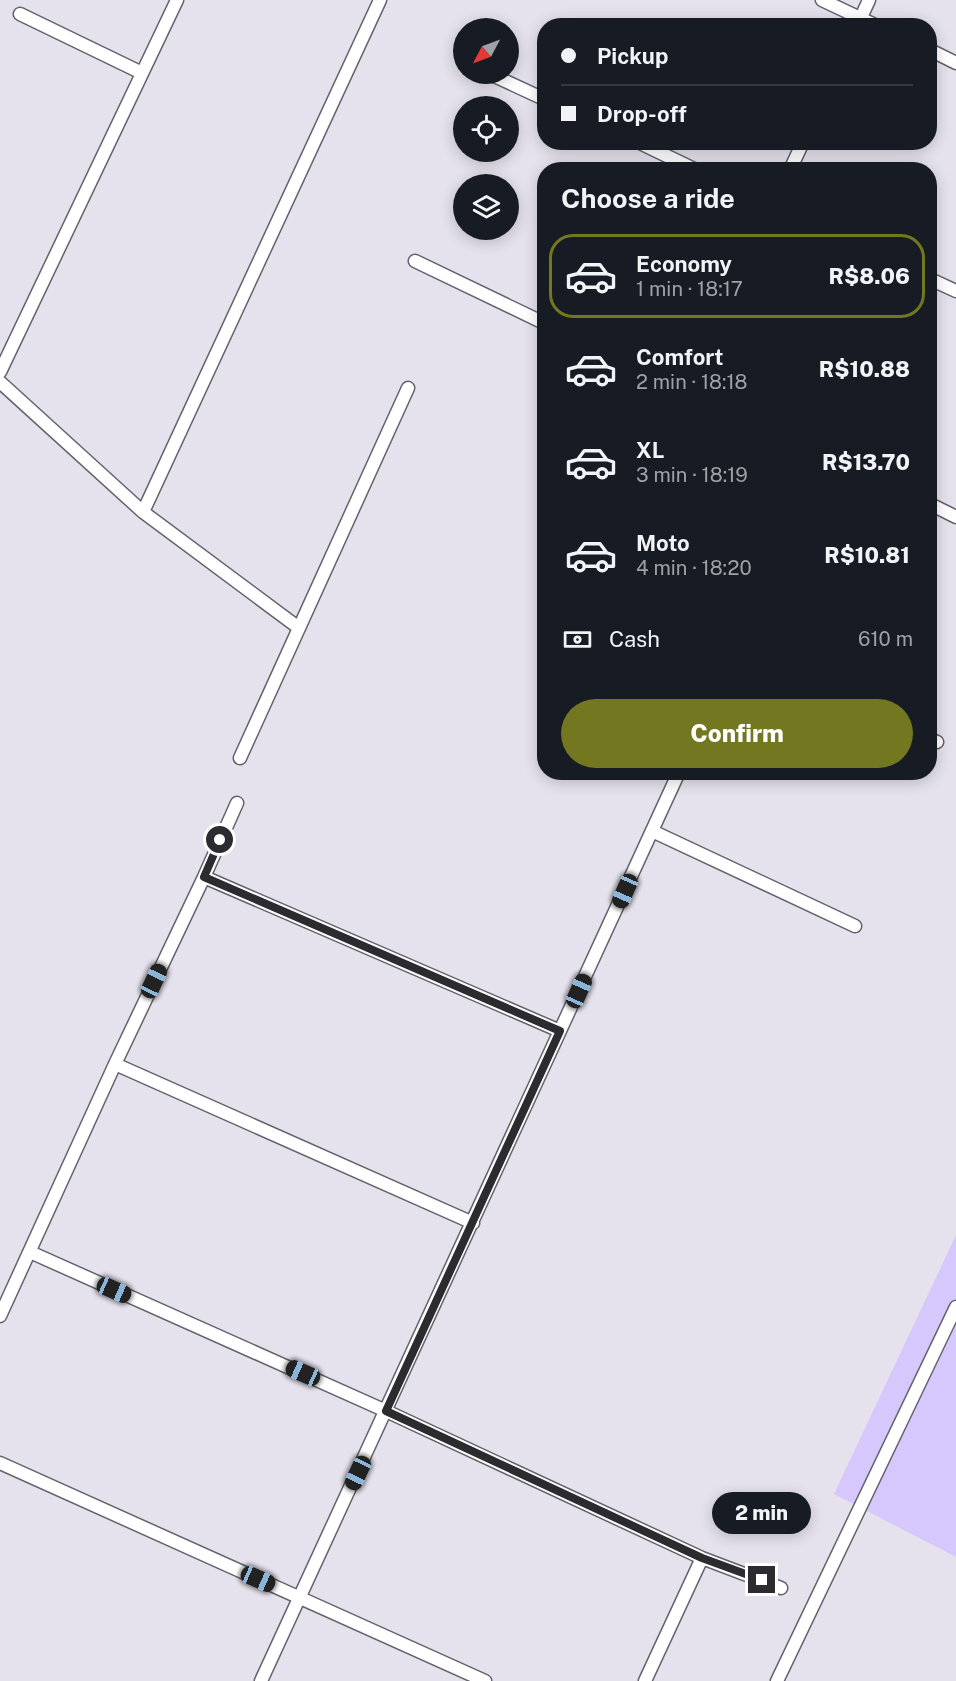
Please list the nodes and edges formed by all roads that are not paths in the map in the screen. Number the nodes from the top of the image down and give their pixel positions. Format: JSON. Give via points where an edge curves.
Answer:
{"nodes":[{"id":1,"x":177,"y":0,"type":"edge"},
{"id":2,"x":380,"y":0,"type":"edge"},
{"id":3,"x":822,"y":0,"type":"edge"},
{"id":4,"x":869,"y":0,"type":"edge"},
{"id":5,"x":20,"y":14,"type":"dead end"},
{"id":6,"x":852,"y":18,"type":"edge"},
{"id":7,"x":861,"y":18,"type":"edge"},
{"id":8,"x":937,"y":54,"type":"edge"},
{"id":9,"x":956,"y":63,"type":"edge"},
{"id":10,"x":142,"y":73,"type":"junction"},
{"id":11,"x":512,"y":84,"type":"edge"},
{"id":12,"x":537,"y":96,"type":"edge"},
{"id":13,"x":655,"y":150,"type":"edge"},
{"id":14,"x":679,"y":162,"type":"edge"},
{"id":15,"x":415,"y":261,"type":"dead end"},
{"id":16,"x":937,"y":282,"type":"edge"},
{"id":17,"x":956,"y":291,"type":"edge"},
{"id":18,"x":537,"y":320,"type":"edge"},
{"id":19,"x":0,"y":372,"type":"edge"},
{"id":20,"x":0,"y":382,"type":"edge"},
{"id":21,"x":408,"y":388,"type":"dead end"},
{"id":22,"x":937,"y":508,"type":"edge"},
{"id":23,"x":144,"y":512,"type":"junction"},
{"id":24,"x":956,"y":517,"type":"edge"},
{"id":25,"x":299,"y":628,"type":"junction"},
{"id":26,"x":240,"y":758,"type":"dead end"},
{"id":27,"x":675,"y":780,"type":"edge"},
{"id":28,"x":237,"y":803,"type":"dead end"},
{"id":29,"x":652,"y":831,"type":"junction"},
{"id":30,"x":204,"y":877,"type":"junction"},
{"id":31,"x":855,"y":926,"type":"dead end"},
{"id":32,"x":560,"y":1031,"type":"junction"},
{"id":33,"x":114,"y":1064,"type":"junction"},
{"id":34,"x":473,"y":1223,"type":"junction"},
{"id":35,"x":30,"y":1252,"type":"junction"},
{"id":36,"x":956,"y":1307,"type":"edge"},
{"id":37,"x":0,"y":1316,"type":"edge"},
{"id":38,"x":386,"y":1411,"type":"junction"},
{"id":39,"x":0,"y":1463,"type":"edge"},
{"id":40,"x":702,"y":1558,"type":"junction"},
{"id":41,"x":782,"y":1588,"type":"dead end"},
{"id":42,"x":301,"y":1598,"type":"junction"},
{"id":43,"x":261,"y":1681,"type":"edge"},
{"id":44,"x":485,"y":1681,"type":"edge"},
{"id":45,"x":645,"y":1681,"type":"edge"},
{"id":46,"x":777,"y":1681,"type":"edge"}],
"edges":[{"from":1,"to":10,"type":"street"},
{"from":2,"to":23,"type":"street"},
{"from":3,"to":6,"type":"street"},
{"from":4,"to":7,"type":"street"},
{"from":5,"to":10,"type":"street"},
{"from":8,"to":9,"type":"street"},
{"from":10,"to":19,"type":"street"},
{"from":11,"to":12,"type":"street"},
{"from":13,"to":14,"type":"street"},
{"from":15,"to":18,"type":"street"},
{"from":16,"to":17,"type":"street"},
{"from":20,"to":23,"type":"street"},
{"from":21,"to":25,"type":"street"},
{"from":22,"to":24,"type":"street"},
{"from":23,"to":25,"type":"street"},
{"from":25,"to":26,"type":"street"},
{"from":27,"to":29,"type":"street"},
{"from":28,"to":30,"type":"street"},
{"from":29,"to":31,"type":"street"},
{"from":29,"to":32,"type":"street"},
{"from":30,"to":32,"type":"street"},
{"from":30,"to":33,"type":"street"},
{"from":32,"to":34,"type":"street"},
{"from":33,"to":34,"type":"street"},
{"from":33,"to":35,"type":"street"},
{"from":34,"to":38,"type":"street"},
{"from":35,"to":37,"type":"street"},
{"from":35,"to":38,"type":"street"},
{"from":36,"to":46,"type":"street"},
{"from":38,"to":40,"type":"street"},
{"from":38,"to":42,"type":"street"},
{"from":39,"to":42,"type":"street"},
{"from":40,"to":41,"type":"street"},
{"from":40,"to":45,"type":"street"},
{"from":42,"to":43,"type":"street"},
{"from":42,"to":44,"type":"street"}]}
